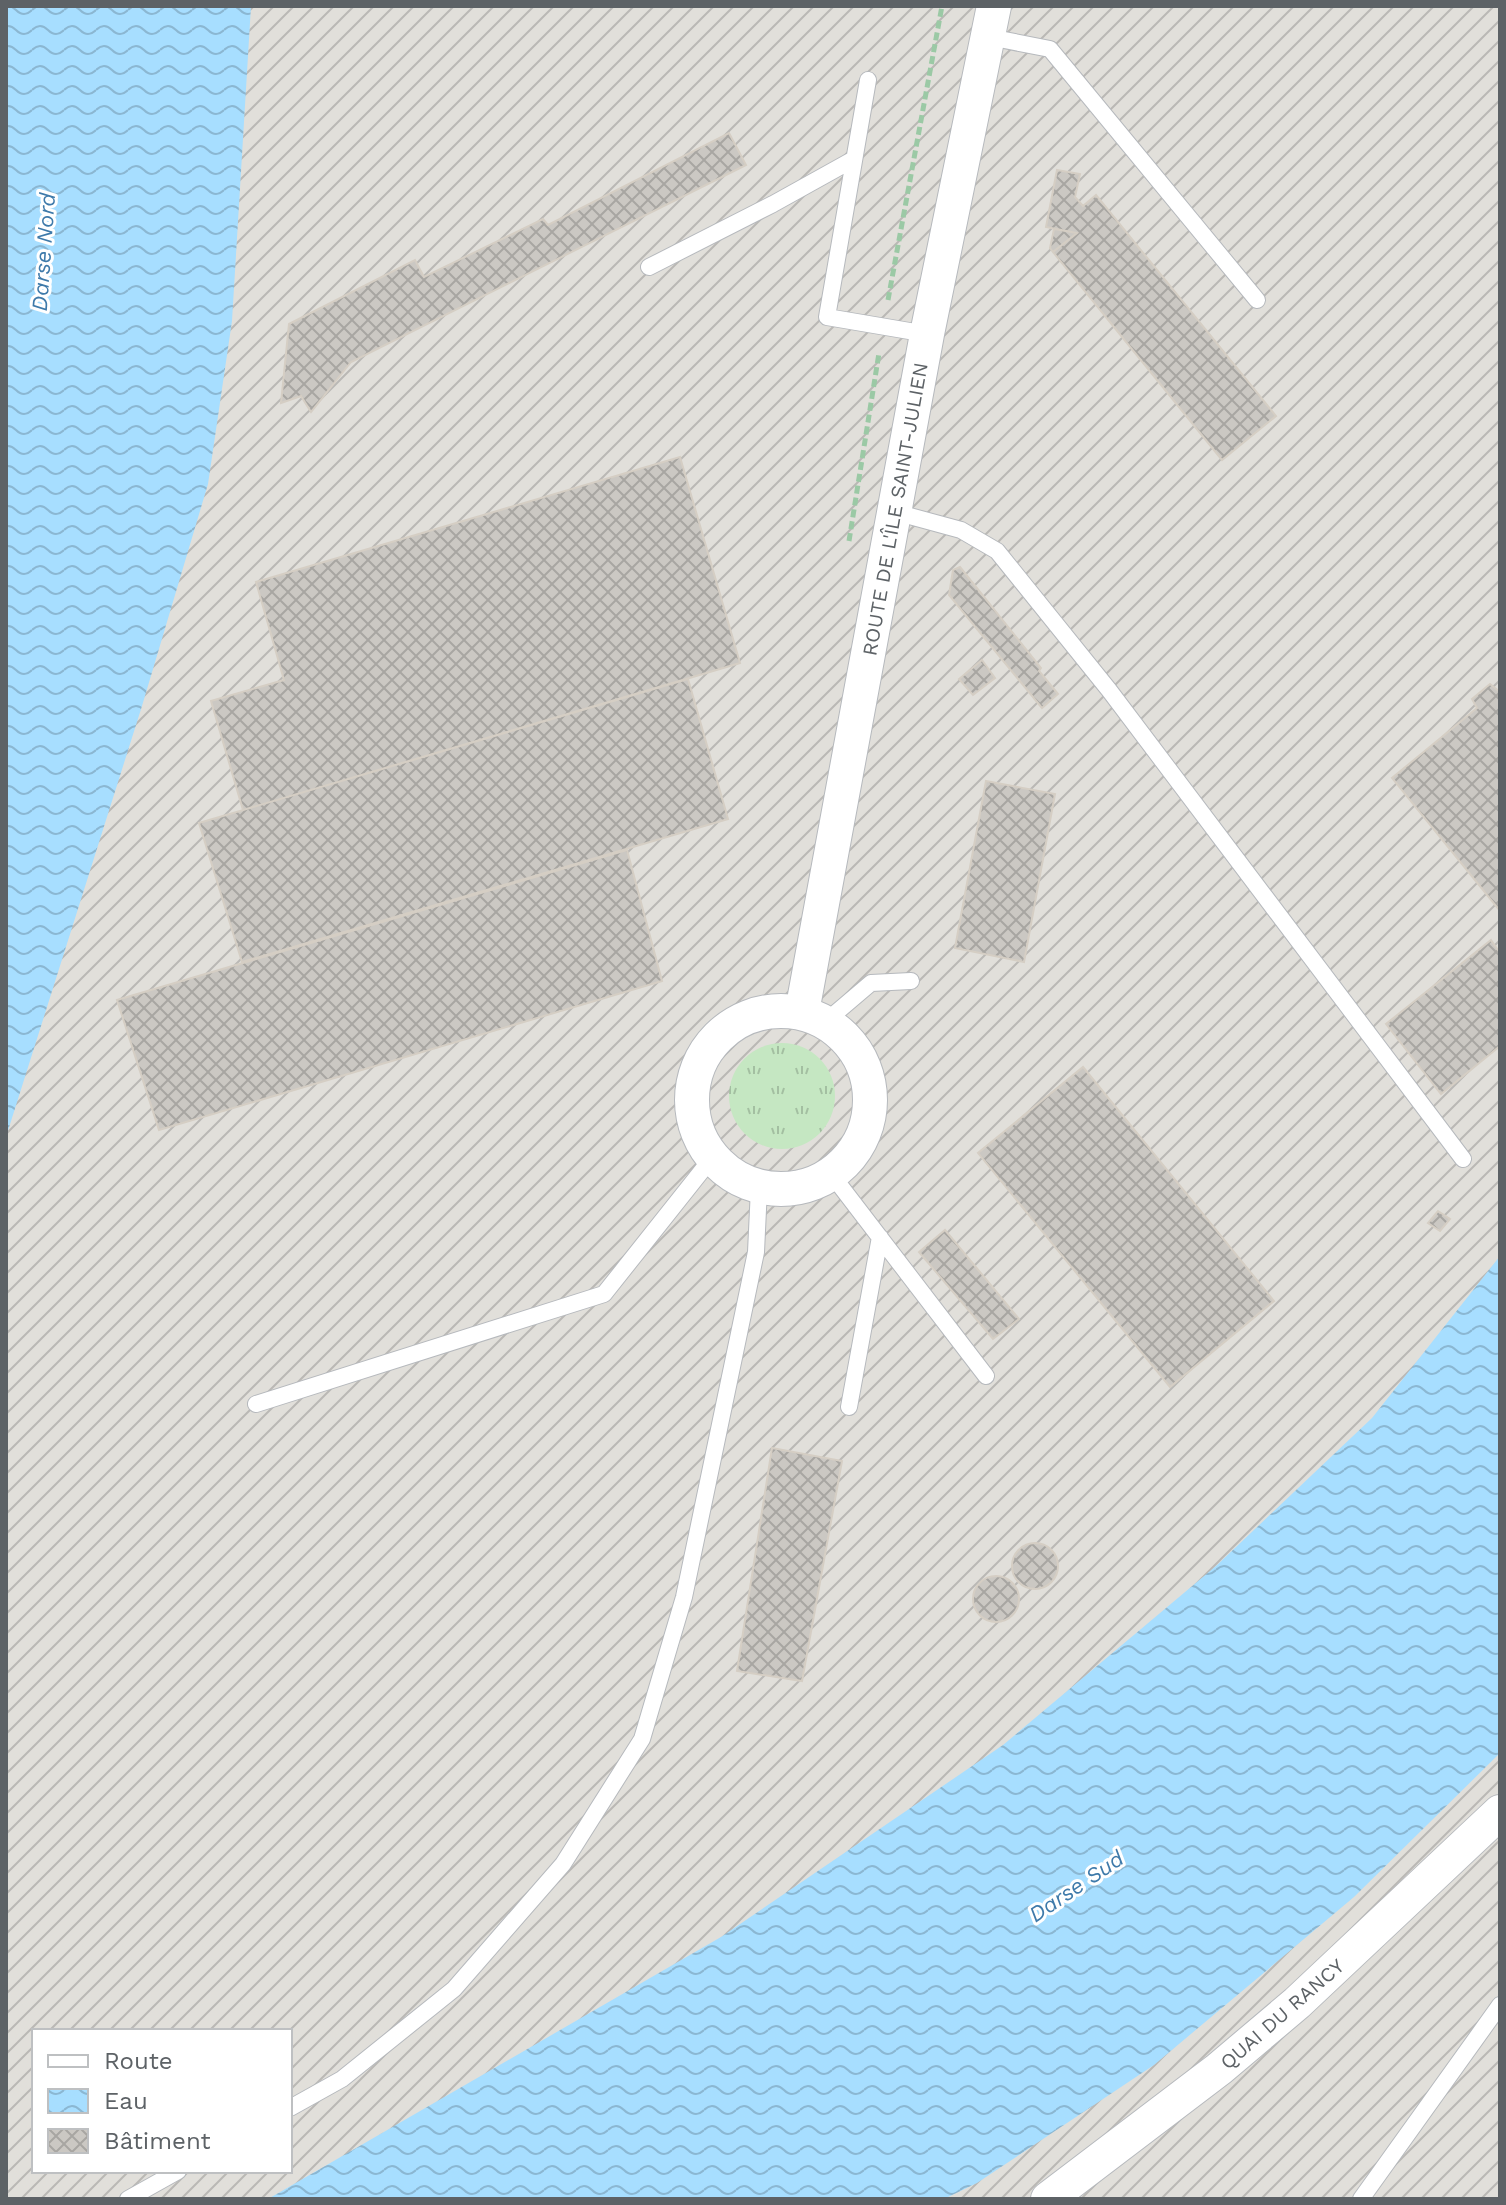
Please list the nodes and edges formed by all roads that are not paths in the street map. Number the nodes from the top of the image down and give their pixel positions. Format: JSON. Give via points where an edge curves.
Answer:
{"nodes":[{"id":1,"x":991,"y":21,"type":"edge"},
{"id":2,"x":868,"y":80,"type":"dead end"},
{"id":3,"x":854,"y":159,"type":"junction"},
{"id":4,"x":649,"y":267,"type":"dead end"},
{"id":5,"x":1257,"y":300,"type":"dead end"},
{"id":6,"x":927,"y":334,"type":"junction"},
{"id":7,"x":895,"y":512,"type":"junction"},
{"id":8,"x":911,"y":981,"type":"dead end"},
{"id":9,"x":814,"y":1017,"type":"junction"},
{"id":10,"x":712,"y":1158,"type":"junction"},
{"id":11,"x":1463,"y":1159,"type":"dead end"},
{"id":12,"x":832,"y":1175,"type":"junction"},
{"id":13,"x":759,"y":1188,"type":"junction"},
{"id":14,"x":880,"y":1237,"type":"junction"},
{"id":15,"x":986,"y":1376,"type":"dead end"},
{"id":16,"x":256,"y":1404,"type":"dead end"},
{"id":17,"x":849,"y":1407,"type":"dead end"},
{"id":18,"x":1500,"y":1812,"type":"edge"},
{"id":19,"x":1500,"y":2005,"type":"edge"},
{"id":20,"x":292,"y":2107,"type":"edge"},
{"id":21,"x":174,"y":2173,"type":"edge"},
{"id":22,"x":128,"y":2199,"type":"edge"},
{"id":23,"x":1048,"y":2199,"type":"edge"},
{"id":24,"x":1361,"y":2199,"type":"edge"}],
"edges":[{"from":1,"to":5,"type":"lane","via":[[1050,49]]},
{"from":1,"to":6,"type":"street","name":"ROUTE DE L'ÎLE SAINT-JULIEN"},
{"from":2,"to":3,"type":"lane"},
{"from":3,"to":4,"type":"lane"},
{"from":3,"to":6,"type":"lane","via":[[827,317]]},
{"from":6,"to":7,"type":"street","name":"ROUTE DE L'ÎLE SAINT-JULIEN"},
{"from":7,"to":9,"type":"street","name":"ROUTE DE L'ÎLE SAINT-JULIEN"},
{"from":7,"to":11,"type":"lane","via":[[961,530],[997,551],[1109,690]]},
{"from":8,"to":9,"type":"lane","via":[[871,983]]},
{"from":9,"to":10,"type":"street","via":[[774,1010],[747,1017],[704,1053],[693,1079],[691,1107]]},
{"from":9,"to":12,"type":"street","via":[[849,1041],[864,1066],[871,1096],[867,1126],[853,1154]]},
{"from":10,"to":13,"type":"street","via":[[733,1177]]},
{"from":10,"to":16,"type":"lane","via":[[604,1294]]},
{"from":12,"to":13,"type":"street","via":[[809,1186]]},
{"from":12,"to":14,"type":"lane"},
{"from":13,"to":20,"type":"lane","via":[[756,1252],[684,1597],[642,1739],[563,1864],[454,1989],[342,2079]]},
{"from":14,"to":15,"type":"lane"},
{"from":14,"to":17,"type":"lane"},
{"from":18,"to":23,"type":"street","name":"QUAI DU RANCY","via":[[1297,2003]]},
{"from":19,"to":24,"type":"lane"},
{"from":21,"to":22,"type":"lane"}]}
